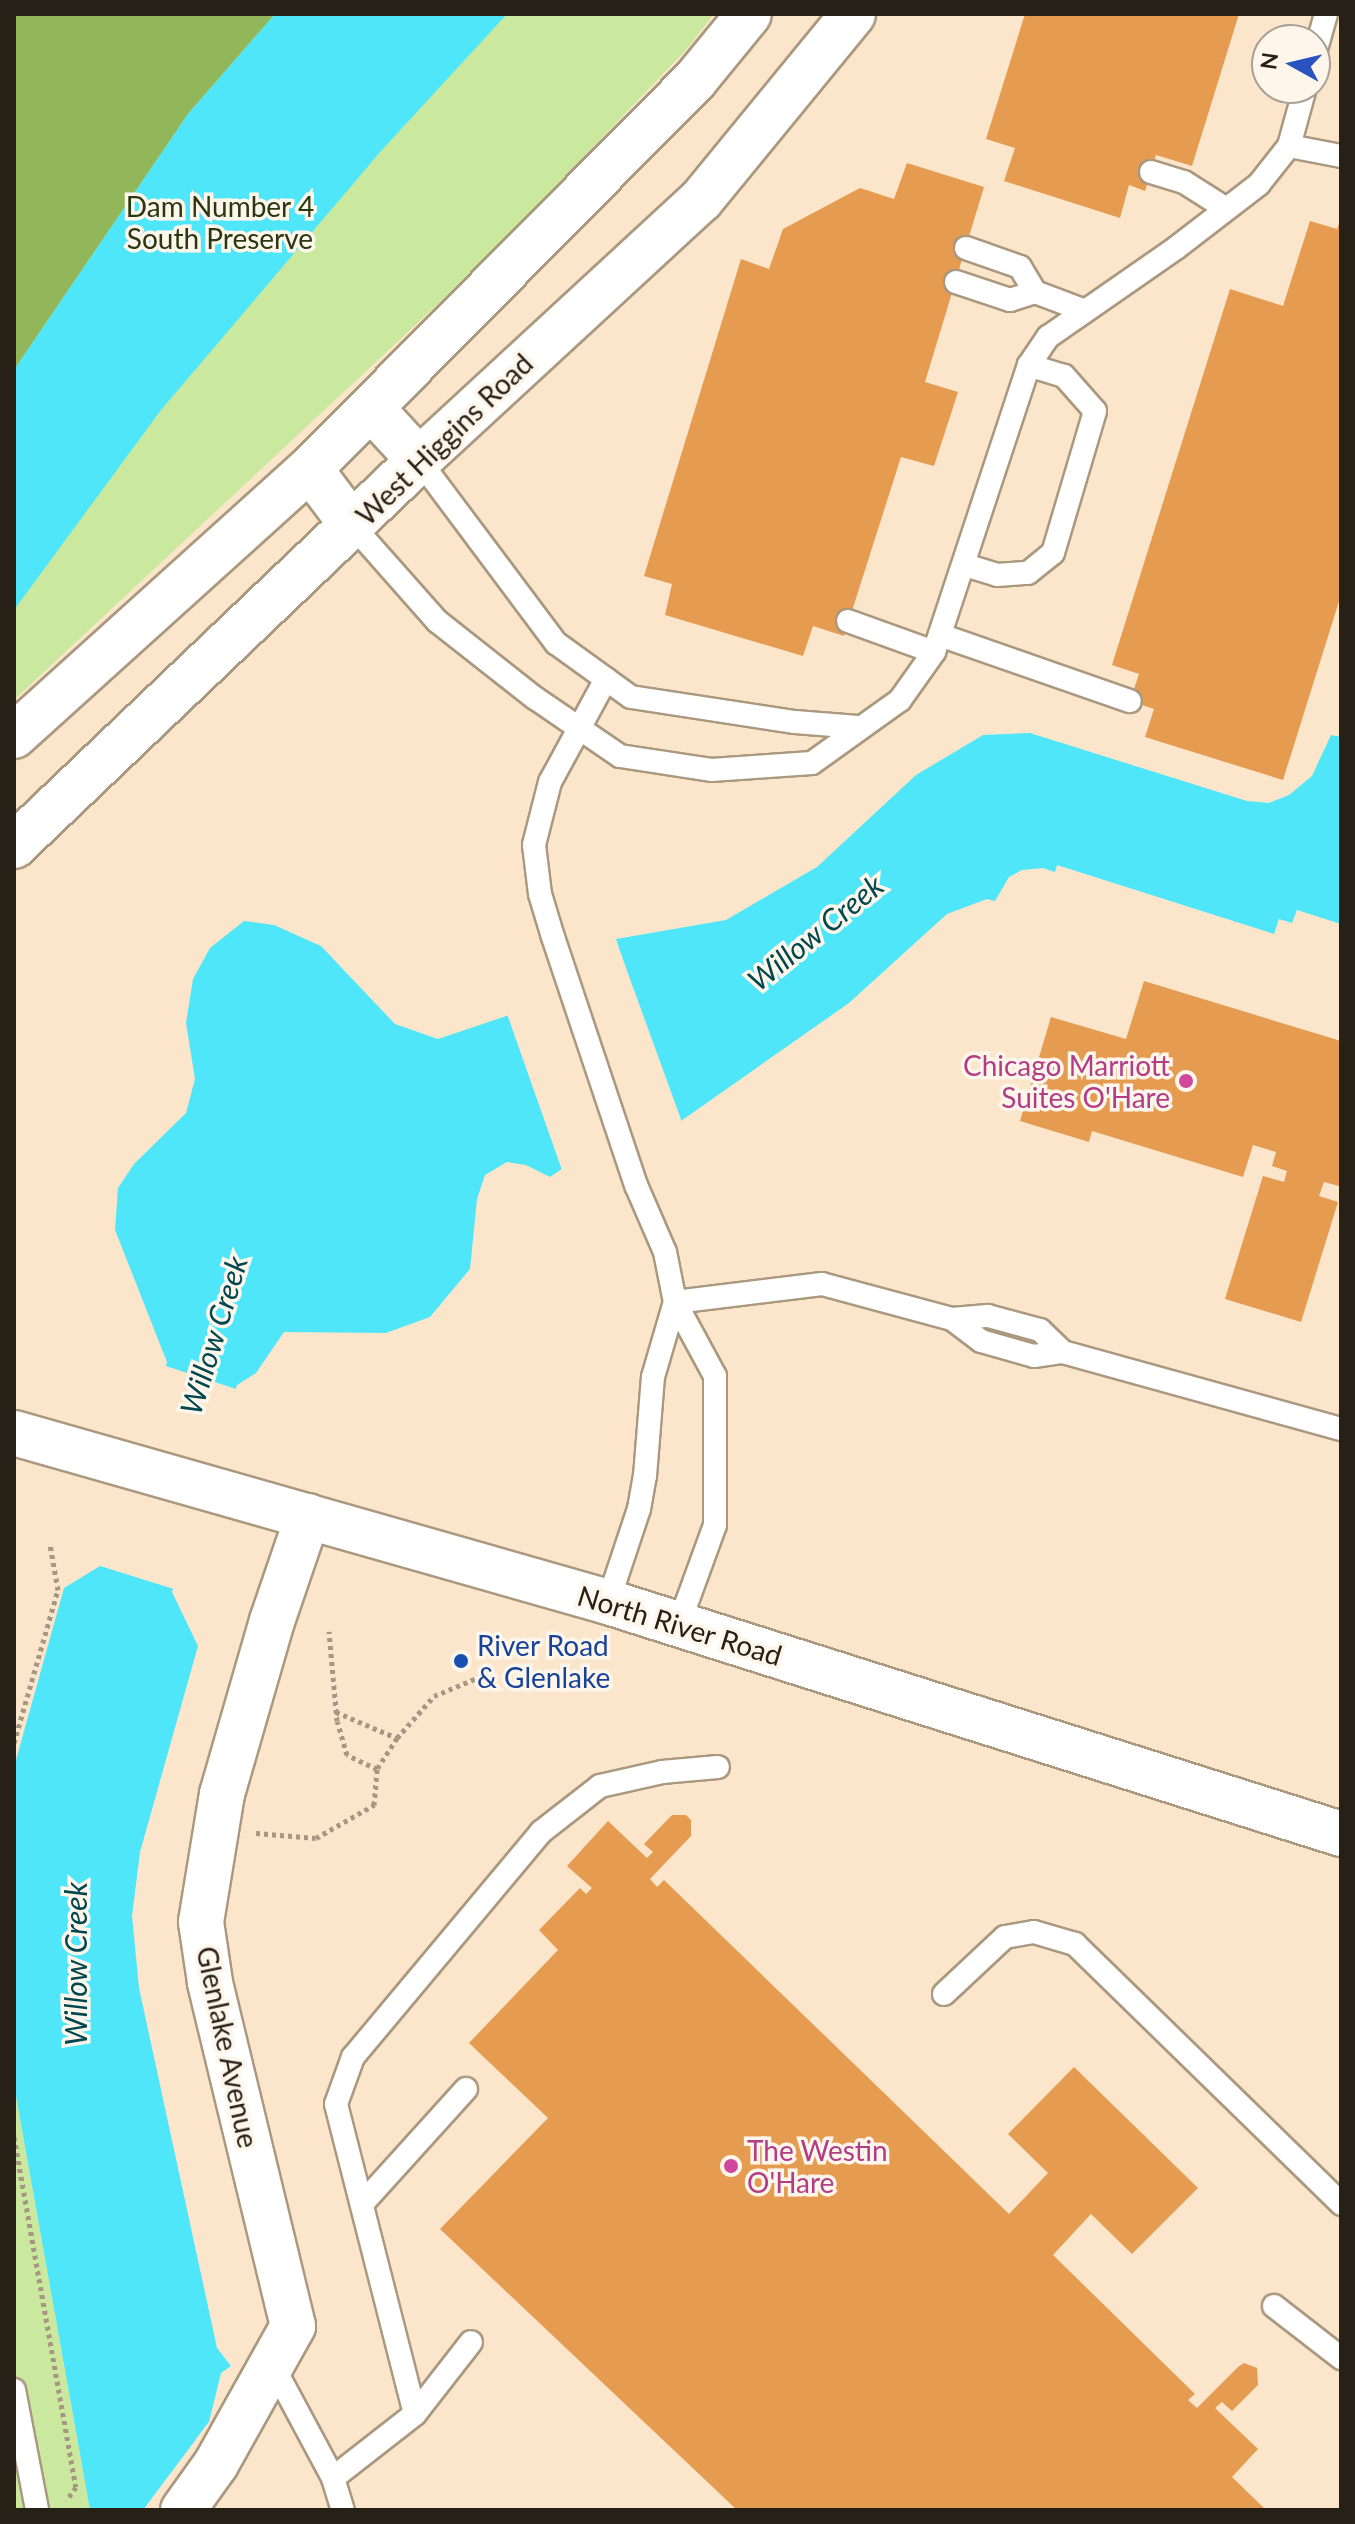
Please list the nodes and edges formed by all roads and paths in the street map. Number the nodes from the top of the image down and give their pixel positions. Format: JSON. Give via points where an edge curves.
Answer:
{"nodes":[{"id":1,"x":749,"y":14,"type":"edge"},
{"id":2,"x":853,"y":14,"type":"edge"},
{"id":3,"x":1301,"y":104,"type":"edge"},
{"id":4,"x":1289,"y":146,"type":"junction"},
{"id":5,"x":1341,"y":156,"type":"edge"},
{"id":6,"x":1151,"y":172,"type":"dead end"},
{"id":7,"x":1225,"y":208,"type":"junction"},
{"id":8,"x":966,"y":248,"type":"dead end"},
{"id":9,"x":956,"y":282,"type":"dead end"},
{"id":10,"x":1035,"y":292,"type":"junction"},
{"id":11,"x":1083,"y":310,"type":"junction"},
{"id":12,"x":1029,"y":365,"type":"junction"},
{"id":13,"x":371,"y":408,"type":"junction"},
{"id":14,"x":419,"y":460,"type":"junction"},
{"id":15,"x":310,"y":469,"type":"junction"},
{"id":16,"x":353,"y":526,"type":"junction"},
{"id":17,"x":965,"y":565,"type":"junction"},
{"id":18,"x":848,"y":621,"type":"dead end"},
{"id":19,"x":937,"y":643,"type":"junction"},
{"id":20,"x":606,"y":679,"type":"junction"},
{"id":21,"x":1130,"y":701,"type":"dead end"},
{"id":22,"x":578,"y":727,"type":"junction"},
{"id":23,"x":858,"y":727,"type":"junction"},
{"id":24,"x":14,"y":736,"type":"edge"},
{"id":25,"x":14,"y":846,"type":"edge"},
{"id":26,"x":675,"y":1302,"type":"junction"},
{"id":27,"x":1341,"y":1429,"type":"edge"},
{"id":28,"x":14,"y":1433,"type":"edge"},
{"id":29,"x":308,"y":1516,"type":"junction"},
{"id":30,"x":50,"y":1544,"type":"dead end"},
{"id":31,"x":608,"y":1602,"type":"junction"},
{"id":32,"x":679,"y":1624,"type":"junction"},
{"id":33,"x":329,"y":1631,"type":"dead end"},
{"id":34,"x":484,"y":1675,"type":"dead end"},
{"id":35,"x":336,"y":1712,"type":"junction"},
{"id":36,"x":397,"y":1738,"type":"junction"},
{"id":37,"x":14,"y":1743,"type":"edge"},
{"id":38,"x":718,"y":1767,"type":"dead end"},
{"id":39,"x":377,"y":1769,"type":"junction"},
{"id":40,"x":243,"y":1832,"type":"dead end"},
{"id":41,"x":1341,"y":1834,"type":"edge"},
{"id":42,"x":944,"y":1994,"type":"dead end"},
{"id":43,"x":466,"y":2089,"type":"dead end"},
{"id":44,"x":14,"y":2137,"type":"edge"},
{"id":45,"x":362,"y":2204,"type":"junction"},
{"id":46,"x":1341,"y":2204,"type":"edge"},
{"id":47,"x":1274,"y":2306,"type":"dead end"},
{"id":48,"x":471,"y":2342,"type":"dead end"},
{"id":49,"x":1341,"y":2358,"type":"edge"},
{"id":50,"x":273,"y":2366,"type":"junction"},
{"id":51,"x":14,"y":2390,"type":"edge"},
{"id":52,"x":415,"y":2414,"type":"junction"},
{"id":53,"x":333,"y":2478,"type":"junction"},
{"id":54,"x":65,"y":2501,"type":"dead end"},
{"id":55,"x":37,"y":2510,"type":"edge"},
{"id":56,"x":183,"y":2510,"type":"edge"},
{"id":57,"x":343,"y":2510,"type":"edge"}],
"edges":[{"from":1,"to":13,"type":"main road","via":[[695,80]]},
{"from":2,"to":14,"type":"main road","name":"West Higgins Road","via":[[701,200]]},
{"from":3,"to":4,"type":"lane"},
{"from":4,"to":5,"type":"lane"},
{"from":4,"to":7,"type":"lane","via":[[1259,184]]},
{"from":6,"to":7,"type":"lane","via":[[1184,182]]},
{"from":7,"to":11,"type":"lane"},
{"from":8,"to":10,"type":"lane","via":[[1020,267]]},
{"from":9,"to":10,"type":"lane","via":[[1010,300]]},
{"from":10,"to":11,"type":"lane"},
{"from":11,"to":12,"type":"lane","via":[[1048,337]]},
{"from":12,"to":17,"type":"lane"},
{"from":12,"to":17,"type":"lane","via":[[1064,376],[1095,411],[1053,553],[1028,573],[997,575]]},
{"from":13,"to":14,"type":"main road"},
{"from":13,"to":15,"type":"main road"},
{"from":14,"to":16,"type":"main road","name":"West Higgins Road"},
{"from":14,"to":20,"type":"lane","via":[[556,643]]},
{"from":15,"to":16,"type":"main road"},
{"from":15,"to":24,"type":"main road"},
{"from":16,"to":22,"type":"lane","via":[[437,621]]},
{"from":16,"to":25,"type":"main road","name":"West Higgins Road"},
{"from":17,"to":19,"type":"lane"},
{"from":18,"to":19,"type":"lane"},
{"from":19,"to":21,"type":"lane"},
{"from":19,"to":23,"type":"lane","via":[[900,700]]},
{"from":20,"to":22,"type":"lane"},
{"from":20,"to":23,"type":"lane","via":[[631,697]]},
{"from":22,"to":23,"type":"lane","via":[[620,756],[711,770],[812,763]]},
{"from":22,"to":26,"type":"lane","via":[[550,782],[534,845],[540,894],[636,1185],[665,1252]]},
{"from":26,"to":27,"type":"lane","via":[[822,1284],[952,1319],[981,1341],[1034,1356],[1063,1352]]},
{"from":26,"to":31,"type":"lane","via":[[653,1377],[639,1509]]},
{"from":26,"to":32,"type":"lane","via":[[715,1376],[715,1525]]},
{"from":28,"to":29,"type":"main road","name":"North River Road"},
{"from":29,"to":31,"type":"main road","name":"North River Road"},
{"from":29,"to":50,"type":"main road","name":"Glenlake Avenue","via":[[222,1794],[201,1922],[210,1982],[293,2326]]},
{"from":30,"to":37,"type":"path","via":[[58,1590]]},
{"from":31,"to":32,"type":"main road","name":"North River Road"},
{"from":32,"to":41,"type":"main road","name":"North River Road"},
{"from":33,"to":35,"type":"path"},
{"from":34,"to":36,"type":"path","via":[[434,1696]]},
{"from":35,"to":36,"type":"path"},
{"from":35,"to":39,"type":"path","via":[[347,1755]]},
{"from":36,"to":39,"type":"path"},
{"from":38,"to":45,"type":"lane","via":[[600,1786],[541,1832],[353,2057],[336,2104]]},
{"from":39,"to":40,"type":"path","via":[[374,1805],[316,1838]]},
{"from":42,"to":46,"type":"lane","via":[[1005,1937],[1034,1932],[1075,1944]]},
{"from":43,"to":45,"type":"lane"},
{"from":44,"to":54,"type":"path","via":[[76,2487]]},
{"from":45,"to":52,"type":"lane"},
{"from":47,"to":49,"type":"lane"},
{"from":48,"to":52,"type":"lane"},
{"from":50,"to":53,"type":"lane"},
{"from":50,"to":56,"type":"main road","name":"Glenlake Avenue"},
{"from":51,"to":55,"type":"lane"},
{"from":52,"to":53,"type":"lane"},
{"from":53,"to":57,"type":"lane"}]}
